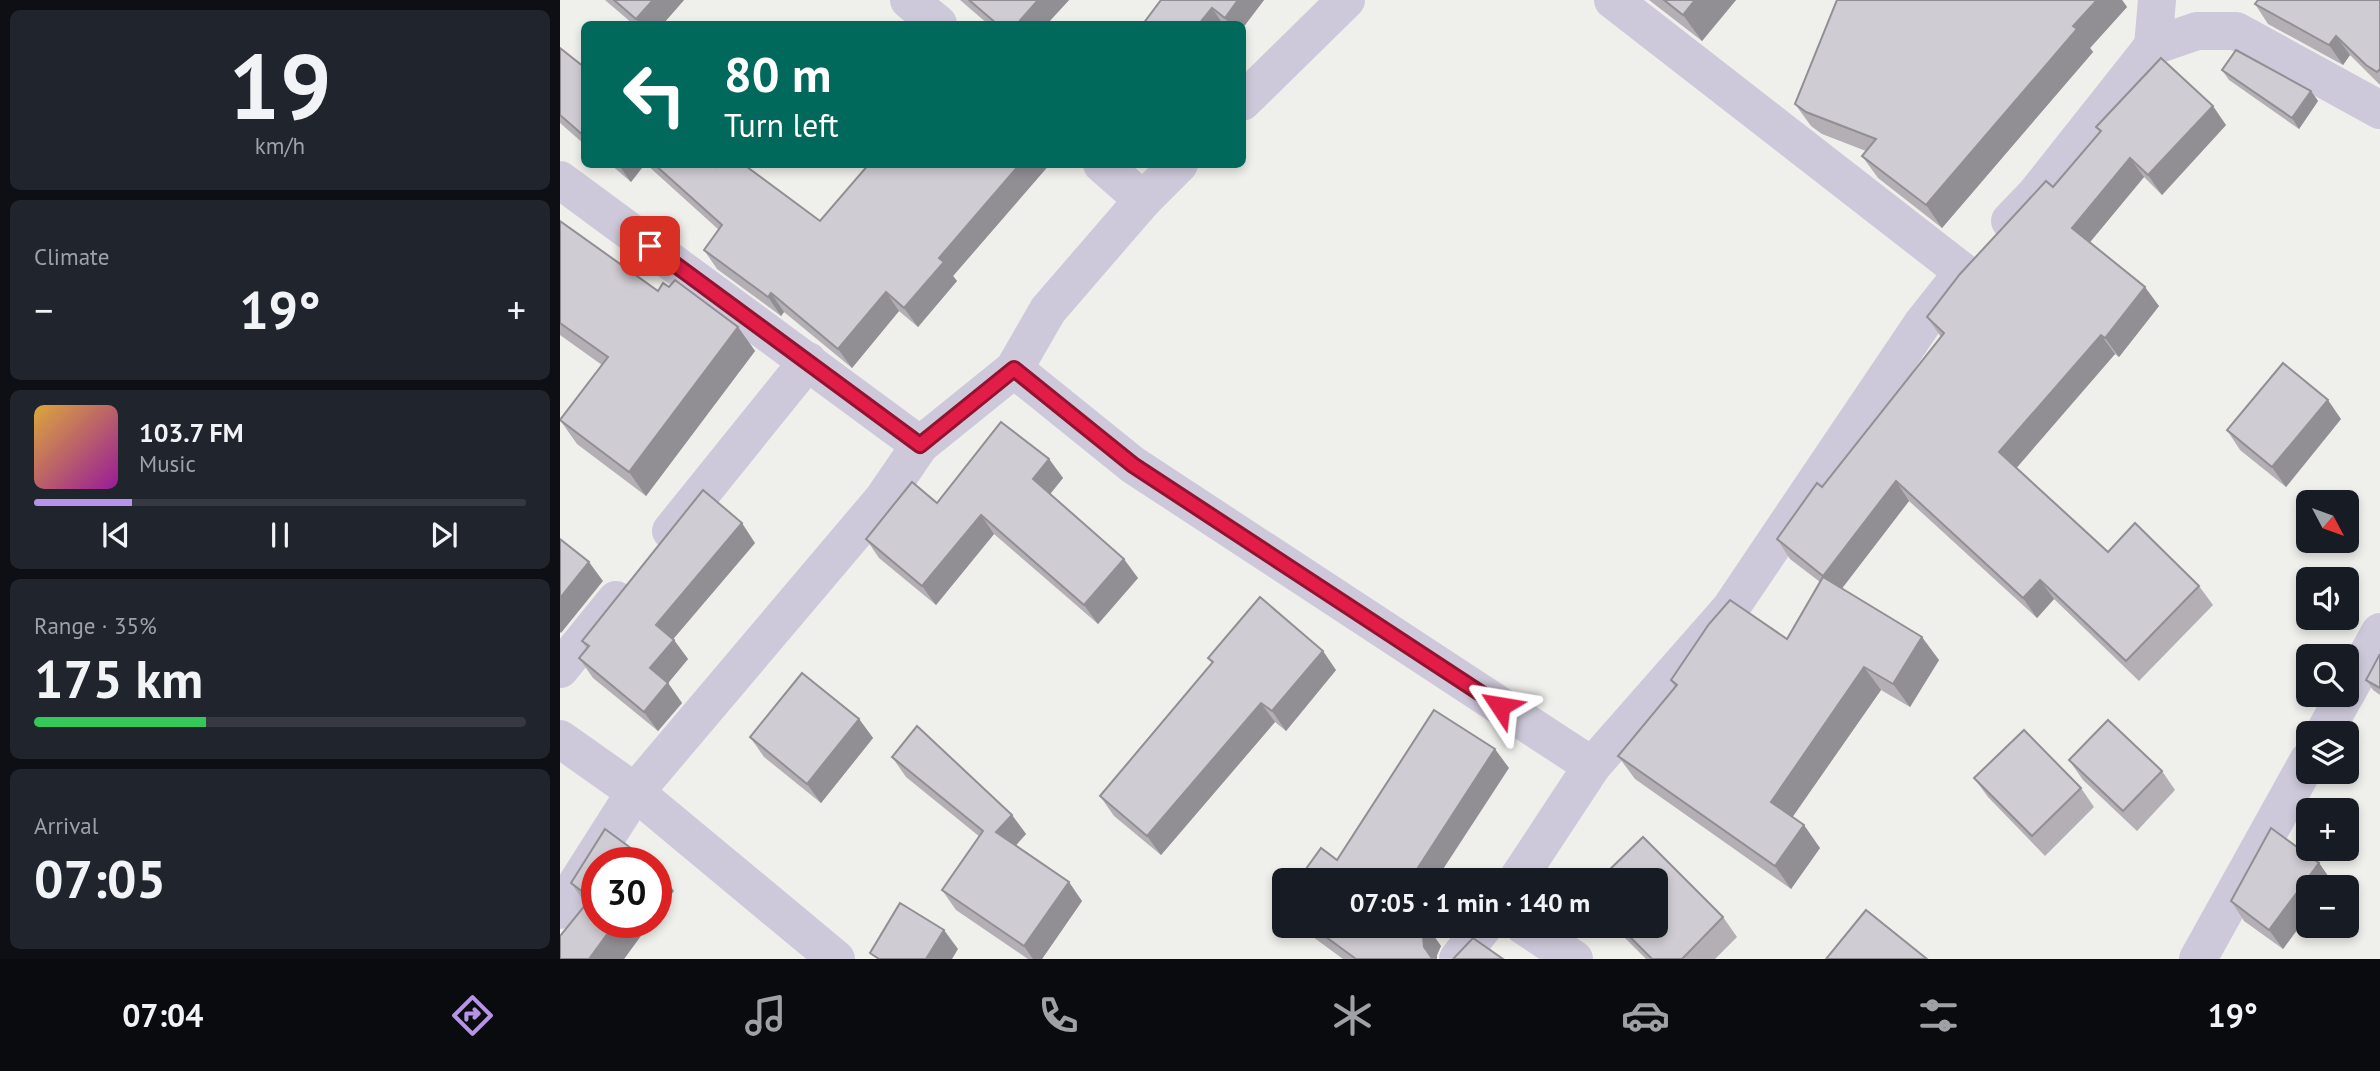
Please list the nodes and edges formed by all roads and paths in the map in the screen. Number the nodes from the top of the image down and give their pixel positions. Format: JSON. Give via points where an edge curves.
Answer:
{"nodes":[{"id":1,"x":909,"y":0,"type":"edge"},
{"id":2,"x":1346,"y":0,"type":"edge"},
{"id":3,"x":1614,"y":0,"type":"edge"},
{"id":4,"x":2157,"y":0,"type":"edge"},
{"id":5,"x":934,"y":21,"type":"edge"},
{"id":6,"x":2153,"y":46,"type":"junction"},
{"id":7,"x":1246,"y":98,"type":"edge"},
{"id":8,"x":2380,"y":110,"type":"edge"},
{"id":9,"x":1107,"y":168,"type":"edge"},
{"id":10,"x":1175,"y":168,"type":"edge"},
{"id":11,"x":560,"y":180,"type":"edge"},
{"id":12,"x":1143,"y":200,"type":"junction"},
{"id":13,"x":1963,"y":272,"type":"junction"},
{"id":14,"x":808,"y":362,"type":"junction"},
{"id":15,"x":1014,"y":369,"type":"junction"},
{"id":16,"x":920,"y":445,"type":"junction"},
{"id":17,"x":2380,"y":632,"type":"edge"},
{"id":18,"x":560,"y":669,"type":"edge"},
{"id":19,"x":2359,"y":670,"type":"edge"},
{"id":20,"x":560,"y":738,"type":"edge"},
{"id":21,"x":1592,"y":766,"type":"junction"},
{"id":22,"x":2296,"y":782,"type":"edge"},
{"id":23,"x":635,"y":792,"type":"junction"},
{"id":24,"x":1525,"y":868,"type":"edge"},
{"id":25,"x":560,"y":909,"type":"edge"},
{"id":26,"x":1475,"y":938,"type":"edge"},
{"id":27,"x":1542,"y":938,"type":"edge"},
{"id":28,"x":836,"y":959,"type":"edge"},
{"id":29,"x":1458,"y":959,"type":"edge"},
{"id":30,"x":1574,"y":959,"type":"edge"},
{"id":31,"x":2197,"y":959,"type":"edge"}],
"edges":[{"from":1,"to":5,"type":"street"},
{"from":2,"to":7,"type":"street"},
{"from":3,"to":13,"type":"street"},
{"from":4,"to":6,"type":"street"},
{"from":6,"to":8,"type":"street","via":[[2197,31],[2235,31]]},
{"from":6,"to":13,"type":"street","via":[[2035,195]]},
{"from":9,"to":12,"type":"street"},
{"from":10,"to":12,"type":"street"},
{"from":11,"to":14,"type":"street"},
{"from":12,"to":15,"type":"street","via":[[1048,310]]},
{"from":13,"to":21,"type":"street","via":[[1922,324],[1730,609]]},
{"from":14,"to":16,"type":"street"},
{"from":14,"to":18,"type":"street"},
{"from":15,"to":16,"type":"street"},
{"from":15,"to":21,"type":"street","via":[[1133,465]]},
{"from":16,"to":23,"type":"street","via":[[883,499]]},
{"from":17,"to":19,"type":"street"},
{"from":20,"to":23,"type":"street"},
{"from":21,"to":24,"type":"street"},
{"from":22,"to":31,"type":"street"},
{"from":23,"to":25,"type":"street"},
{"from":23,"to":28,"type":"street"},
{"from":26,"to":29,"type":"street"},
{"from":27,"to":30,"type":"street"}]}
